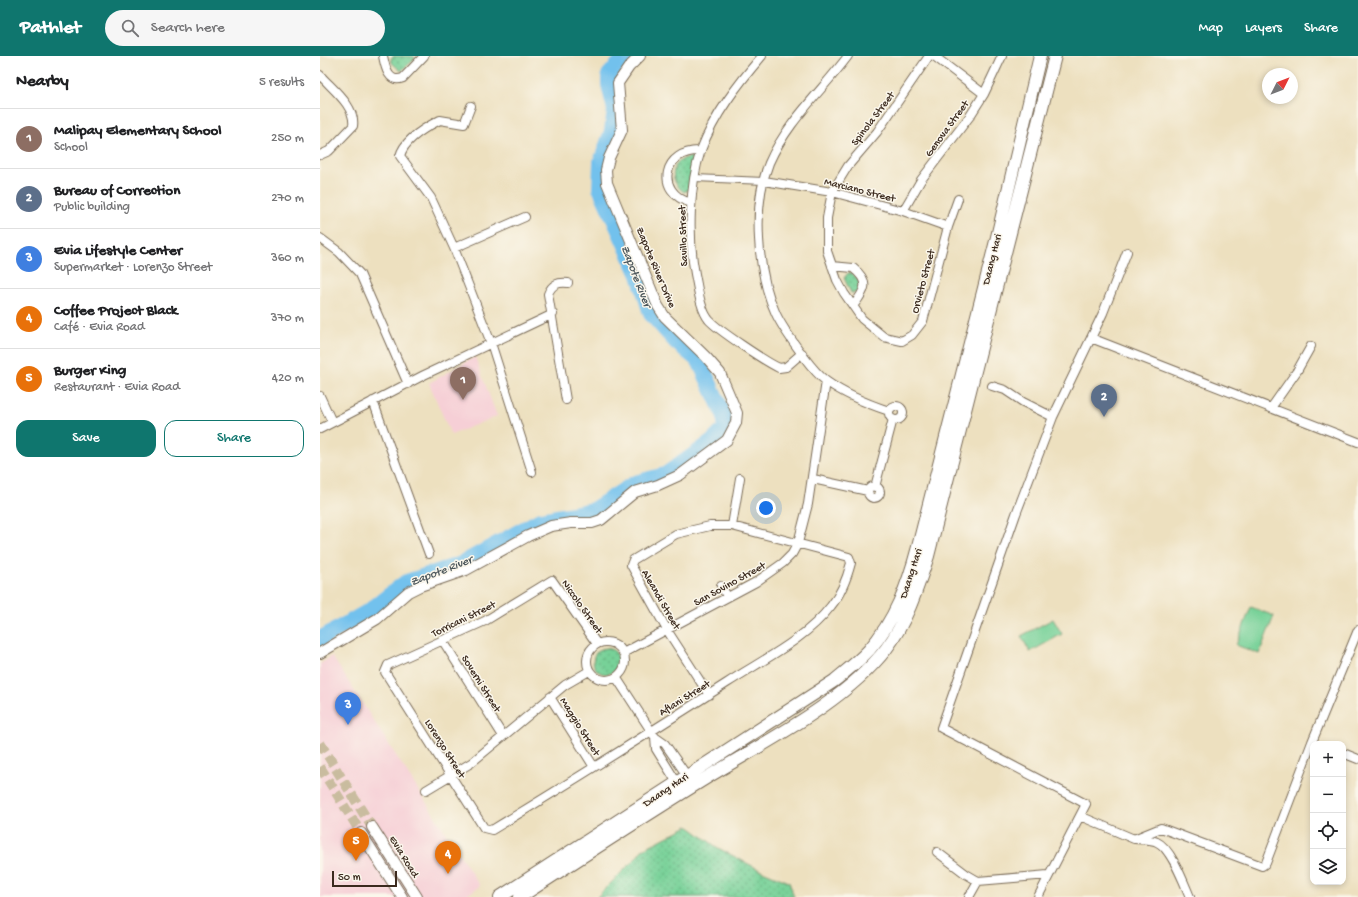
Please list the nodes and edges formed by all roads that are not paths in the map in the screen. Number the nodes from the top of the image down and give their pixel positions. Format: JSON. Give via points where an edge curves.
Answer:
{"nodes":[{"id":1,"x":383,"y":56,"type":"edge"},
{"id":2,"x":424,"y":56,"type":"edge"},
{"id":3,"x":640,"y":56,"type":"edge"},
{"id":4,"x":762,"y":56,"type":"edge"},
{"id":5,"x":848,"y":56,"type":"edge"},
{"id":6,"x":929,"y":56,"type":"edge"},
{"id":7,"x":934,"y":56,"type":"edge"},
{"id":8,"x":1002,"y":56,"type":"edge"},
{"id":9,"x":1040,"y":56,"type":"edge"},
{"id":10,"x":1055,"y":56,"type":"edge"},
{"id":11,"x":320,"y":75,"type":"edge"},
{"id":12,"x":984,"y":94,"type":"junction"},
{"id":13,"x":471,"y":106,"type":"dead end"},
{"id":14,"x":701,"y":151,"type":"junction"},
{"id":15,"x":320,"y":155,"type":"edge"},
{"id":16,"x":695,"y":178,"type":"junction"},
{"id":17,"x":764,"y":181,"type":"junction"},
{"id":18,"x":832,"y":192,"type":"junction"},
{"id":19,"x":958,"y":200,"type":"dead end"},
{"id":20,"x":691,"y":203,"type":"junction"},
{"id":21,"x":903,"y":211,"type":"junction"},
{"id":22,"x":525,"y":217,"type":"dead end"},
{"id":23,"x":948,"y":227,"type":"junction"},
{"id":24,"x":320,"y":238,"type":"edge"},
{"id":25,"x":1003,"y":238,"type":"junction"},
{"id":26,"x":454,"y":248,"type":"junction"},
{"id":27,"x":1127,"y":252,"type":"dead end"},
{"id":28,"x":832,"y":266,"type":"junction"},
{"id":29,"x":568,"y":283,"type":"dead end"},
{"id":30,"x":853,"y":306,"type":"junction"},
{"id":31,"x":553,"y":314,"type":"junction"},
{"id":32,"x":1091,"y":338,"type":"junction"},
{"id":33,"x":492,"y":343,"type":"junction"},
{"id":34,"x":1311,"y":346,"type":"dead end"},
{"id":35,"x":802,"y":354,"type":"junction"},
{"id":36,"x":826,"y":381,"type":"junction"},
{"id":37,"x":408,"y":384,"type":"junction"},
{"id":38,"x":992,"y":386,"type":"dead end"},
{"id":39,"x":320,"y":396,"type":"edge"},
{"id":40,"x":566,"y":400,"type":"dead end"},
{"id":41,"x":373,"y":401,"type":"junction"},
{"id":42,"x":1271,"y":408,"type":"junction"},
{"id":43,"x":1053,"y":417,"type":"junction"},
{"id":44,"x":332,"y":422,"type":"junction"},
{"id":45,"x":320,"y":429,"type":"edge"},
{"id":46,"x":1358,"y":442,"type":"edge"},
{"id":47,"x":532,"y":472,"type":"dead end"},
{"id":48,"x":740,"y":478,"type":"dead end"},
{"id":49,"x":813,"y":479,"type":"junction"},
{"id":50,"x":732,"y":526,"type":"junction"},
{"id":51,"x":798,"y":543,"type":"junction"},
{"id":52,"x":429,"y":554,"type":"dead end"},
{"id":53,"x":845,"y":555,"type":"joint"},
{"id":54,"x":552,"y":580,"type":"joint"},
{"id":55,"x":721,"y":586,"type":"dead end"},
{"id":56,"x":727,"y":596,"type":"junction"},
{"id":57,"x":667,"y":630,"type":"junction"},
{"id":58,"x":1358,"y":630,"type":"edge"},
{"id":59,"x":443,"y":641,"type":"junction"},
{"id":60,"x":597,"y":644,"type":"junction"},
{"id":61,"x":320,"y":653,"type":"edge"},
{"id":62,"x":623,"y":653,"type":"junction"},
{"id":63,"x":590,"y":670,"type":"junction"},
{"id":64,"x":385,"y":672,"type":"joint"},
{"id":65,"x":616,"y":677,"type":"junction"},
{"id":66,"x":709,"y":695,"type":"junction"},
{"id":67,"x":550,"y":697,"type":"junction"},
{"id":68,"x":653,"y":734,"type":"junction"},
{"id":69,"x":503,"y":736,"type":"junction"},
{"id":70,"x":1316,"y":741,"type":"edge"},
{"id":71,"x":1346,"y":754,"type":"edge"},
{"id":72,"x":1310,"y":755,"type":"edge"},
{"id":73,"x":1358,"y":759,"type":"edge"},
{"id":74,"x":594,"y":767,"type":"junction"},
{"id":75,"x":686,"y":775,"type":"junction"},
{"id":76,"x":450,"y":776,"type":"junction"},
{"id":77,"x":676,"y":782,"type":"junction"},
{"id":78,"x":694,"y":786,"type":"junction"},
{"id":79,"x":426,"y":790,"type":"dead end"},
{"id":80,"x":683,"y":792,"type":"junction"},
{"id":81,"x":1080,"y":816,"type":"junction"},
{"id":82,"x":372,"y":827,"type":"tunnel mouth"},
{"id":83,"x":492,"y":830,"type":"joint"},
{"id":84,"x":362,"y":833,"type":"tunnel mouth"},
{"id":85,"x":1134,"y":839,"type":"junction"},
{"id":86,"x":937,"y":852,"type":"dead end"},
{"id":87,"x":1048,"y":875,"type":"junction"},
{"id":88,"x":978,"y":881,"type":"junction"},
{"id":89,"x":402,"y":897,"type":"edge"},
{"id":90,"x":417,"y":897,"type":"edge"},
{"id":91,"x":500,"y":897,"type":"edge"},
{"id":92,"x":520,"y":897,"type":"edge"},
{"id":93,"x":969,"y":897,"type":"edge"},
{"id":94,"x":1038,"y":897,"type":"edge"},
{"id":95,"x":1190,"y":897,"type":"edge"}],
"edges":[{"from":1,"to":2,"type":"street","via":[[385,69],[394,78],[399,79]]},
{"from":3,"to":61,"type":"street","name":"Zapote River Drive","via":[[618,83],[622,130],[609,158],[606,170],[607,183],[658,306],[665,317],[720,373],[737,413],[736,423],[727,440],[680,475],[635,492],[601,520],[551,526],[466,570],[420,586],[398,599],[377,618]]},
{"from":4,"to":14,"type":"street","name":"Savillo Street","via":[[734,90]]},
{"from":5,"to":17,"type":"street","via":[[791,125],[769,164]]},
{"from":6,"to":18,"type":"street","name":"Spinola Street","via":[[877,132],[848,166]]},
{"from":7,"to":12,"type":"street"},
{"from":8,"to":12,"type":"street","name":"Genova Street"},
{"from":9,"to":25,"type":"main road","name":"Daang Hari"},
{"from":10,"to":25,"type":"main road","name":"Daang Hari"},
{"from":11,"to":15,"type":"street","via":[[348,106],[354,121],[353,126],[329,150]]},
{"from":12,"to":21,"type":"street","name":"Genova Street","via":[[921,180]]},
{"from":13,"to":26,"type":"street","via":[[464,124],[440,120],[406,144],[400,156],[431,198]]},
{"from":14,"to":16,"type":"street","name":"Savillo Street"},
{"from":14,"to":20,"type":"street","via":[[683,152],[671,163],[668,171],[670,188],[674,195]]},
{"from":16,"to":17,"type":"street"},
{"from":16,"to":20,"type":"street","name":"Savillo Street"},
{"from":17,"to":18,"type":"street","name":"Marciano Street"},
{"from":17,"to":35,"type":"street","via":[[759,218],[762,267],[775,313]]},
{"from":18,"to":21,"type":"street","name":"Marciano Street"},
{"from":18,"to":28,"type":"street","name":"Orvieto Street","via":[[826,237]]},
{"from":19,"to":23,"type":"street","name":"Orvieto Street"},
{"from":20,"to":35,"type":"street","name":"Savillo Street","via":[[692,262],[705,313],[709,319],[779,368],[786,367]]},
{"from":21,"to":23,"type":"street","name":"Marciano Street"},
{"from":22,"to":26,"type":"street"},
{"from":23,"to":30,"type":"street","name":"Orvieto Street","via":[[923,321],[912,335],[902,341],[884,337],[862,319]]},
{"from":24,"to":37,"type":"street","via":[[339,252],[360,274]]},
{"from":25,"to":75,"type":"main road","name":"Daang Hari","via":[[911,573],[895,614],[869,651],[834,681]]},
{"from":25,"to":78,"type":"main road","name":"Daang Hari","via":[[928,556],[910,609],[901,626],[886,649],[860,678],[798,722]]},
{"from":26,"to":33,"type":"street"},
{"from":27,"to":32,"type":"street"},
{"from":28,"to":30,"type":"street","name":"Orvieto Street","via":[[837,280]]},
{"from":28,"to":30,"type":"street","via":[[853,268],[863,278],[864,291]]},
{"from":29,"to":31,"type":"street","via":[[557,282],[548,294]]},
{"from":31,"to":33,"type":"street"},
{"from":31,"to":40,"type":"street"},
{"from":32,"to":42,"type":"street"},
{"from":32,"to":43,"type":"street"},
{"from":33,"to":37,"type":"street"},
{"from":33,"to":47,"type":"street"},
{"from":34,"to":42,"type":"street","via":[[1297,372]]},
{"from":35,"to":36,"type":"street"},
{"from":36,"to":49,"type":"street","name":"San Sovino Street"},
{"from":36,"to":49,"type":"street","via":[[891,415],[872,489]]},
{"from":37,"to":41,"type":"street"},
{"from":38,"to":43,"type":"street","via":[[1005,390]]},
{"from":39,"to":44,"type":"street"},
{"from":41,"to":44,"type":"street"},
{"from":41,"to":52,"type":"street"},
{"from":42,"to":46,"type":"street"},
{"from":43,"to":81,"type":"street","via":[[941,728],[1086,804]]},
{"from":44,"to":45,"type":"street"},
{"from":48,"to":50,"type":"street"},
{"from":49,"to":51,"type":"street","name":"San Sovino Street"},
{"from":50,"to":51,"type":"street","name":"Aleandi Street"},
{"from":50,"to":57,"type":"street","name":"Aleandi Street","via":[[710,526],[676,534],[633,560],[633,570]]},
{"from":51,"to":53,"type":"street","name":"Aleandi Street"},
{"from":51,"to":56,"type":"street","name":"San Sovino Street","via":[[783,563],[770,574]]},
{"from":53,"to":66,"type":"street","name":"Aflani Street","via":[[851,562],[841,591],[831,606],[806,631]]},
{"from":54,"to":59,"type":"street","name":"Torricani Street","via":[[492,617]]},
{"from":54,"to":60,"type":"street","name":"Niccolo Street"},
{"from":55,"to":56,"type":"street"},
{"from":56,"to":57,"type":"street","name":"San Sovino Street"},
{"from":57,"to":62,"type":"street","name":"San Sovino Street"},
{"from":57,"to":66,"type":"street","name":"Aleandi Street"},
{"from":58,"to":70,"type":"street"},
{"from":59,"to":64,"type":"street","name":"Torricani Street","via":[[388,665]]},
{"from":59,"to":69,"type":"street","name":"Soverni Street"},
{"from":60,"to":62,"type":"street","via":[[612,643]]},
{"from":60,"to":63,"type":"street","via":[[588,656]]},
{"from":62,"to":65,"type":"street","via":[[624,667]]},
{"from":63,"to":65,"type":"street","via":[[601,679]]},
{"from":63,"to":67,"type":"street"},
{"from":64,"to":76,"type":"street","name":"Lorenzo Street"},
{"from":65,"to":68,"type":"street"},
{"from":66,"to":68,"type":"street","name":"Aflani Street"},
{"from":67,"to":69,"type":"street"},
{"from":67,"to":74,"type":"street","name":"Maggio Street"},
{"from":68,"to":74,"type":"street","name":"Aflani Street"},
{"from":68,"to":75,"type":"street","via":[[665,744]]},
{"from":68,"to":77,"type":"street","via":[[656,749]]},
{"from":69,"to":76,"type":"street"},
{"from":71,"to":73,"type":"street"},
{"from":72,"to":85,"type":"street","via":[[1266,863],[1262,866],[1161,828]]},
{"from":74,"to":83,"type":"street","name":"Aflani Street"},
{"from":75,"to":77,"type":"main road","name":"Daang Hari"},
{"from":75,"to":78,"type":"street"},
{"from":76,"to":79,"type":"street"},
{"from":76,"to":83,"type":"street","name":"Lorenzo Street","via":[[484,828]]},
{"from":77,"to":80,"type":"street"},
{"from":77,"to":91,"type":"main road","name":"Daang Hari"},
{"from":78,"to":80,"type":"main road","name":"Daang Hari"},
{"from":80,"to":92,"type":"main road","name":"Daang Hari"},
{"from":81,"to":85,"type":"street"},
{"from":81,"to":87,"type":"street"},
{"from":82,"to":90,"type":"street","name":"Evia Road"},
{"from":84,"to":89,"type":"street"},
{"from":85,"to":95,"type":"street","via":[[1157,841],[1163,846],[1177,868]]},
{"from":86,"to":88,"type":"street"},
{"from":87,"to":88,"type":"street"},
{"from":87,"to":94,"type":"street"},
{"from":88,"to":93,"type":"street"}]}
